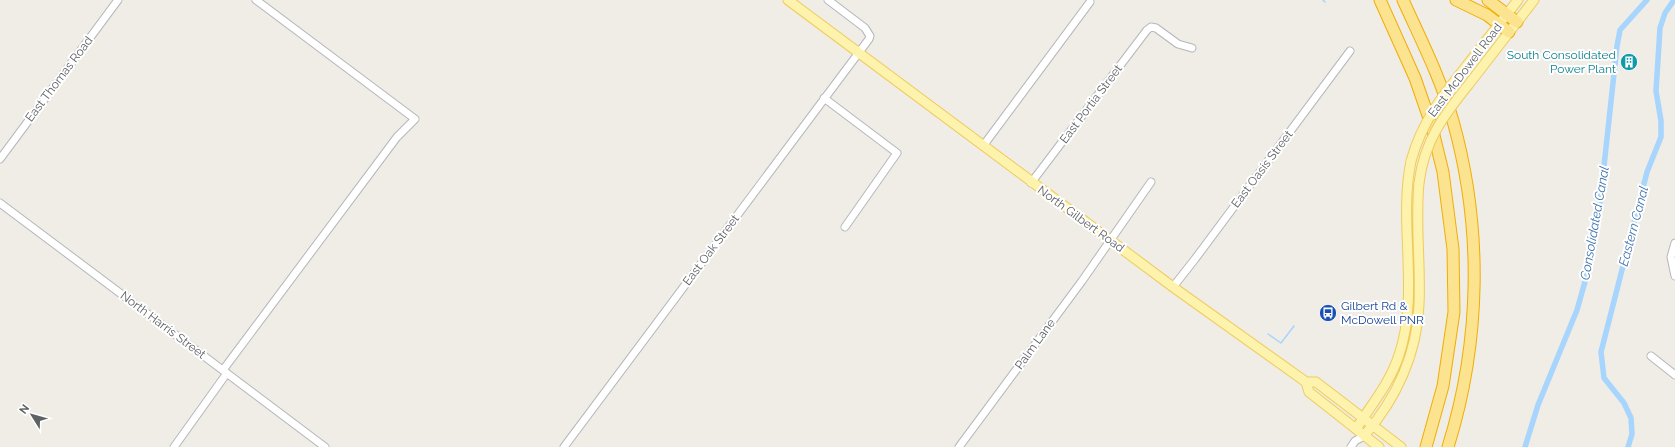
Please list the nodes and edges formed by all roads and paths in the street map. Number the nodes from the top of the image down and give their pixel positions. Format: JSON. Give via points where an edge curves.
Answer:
{"nodes":[{"id":1,"x":118,"y":0,"type":"edge"},
{"id":2,"x":256,"y":0,"type":"edge"},
{"id":3,"x":788,"y":0,"type":"edge"},
{"id":4,"x":828,"y":0,"type":"edge"},
{"id":5,"x":1380,"y":0,"type":"edge"},
{"id":6,"x":1403,"y":0,"type":"edge"},
{"id":7,"x":1456,"y":0,"type":"edge"},
{"id":8,"x":1488,"y":0,"type":"edge"},
{"id":9,"x":1518,"y":0,"type":"edge"},
{"id":10,"x":1534,"y":0,"type":"edge"},
{"id":11,"x":1090,"y":2,"type":"dead end"},
{"id":12,"x":1507,"y":14,"type":"junction"},
{"id":13,"x":1517,"y":22,"type":"junction"},
{"id":14,"x":1499,"y":24,"type":"junction"},
{"id":15,"x":1509,"y":32,"type":"junction"},
{"id":16,"x":1192,"y":48,"type":"dead end"},
{"id":17,"x":1350,"y":51,"type":"dead end"},
{"id":18,"x":859,"y":53,"type":"junction"},
{"id":19,"x":824,"y":98,"type":"junction"},
{"id":20,"x":982,"y":146,"type":"junction"},
{"id":21,"x":0,"y":159,"type":"edge"},
{"id":22,"x":1151,"y":182,"type":"dead end"},
{"id":23,"x":1032,"y":183,"type":"junction"},
{"id":24,"x":0,"y":203,"type":"edge"},
{"id":25,"x":845,"y":227,"type":"dead end"},
{"id":26,"x":1110,"y":240,"type":"junction"},
{"id":27,"x":1675,"y":243,"type":"edge"},
{"id":28,"x":1675,"y":276,"type":"edge"},
{"id":29,"x":1173,"y":286,"type":"junction"},
{"id":30,"x":1651,"y":356,"type":"dead end"},
{"id":31,"x":225,"y":372,"type":"junction"},
{"id":32,"x":1675,"y":375,"type":"edge"},
{"id":33,"x":1306,"y":382,"type":"junction"},
{"id":34,"x":1363,"y":417,"type":"junction"},
{"id":35,"x":1373,"y":425,"type":"junction"},
{"id":36,"x":1356,"y":429,"type":"junction"},
{"id":37,"x":1364,"y":436,"type":"junction"},
{"id":38,"x":1355,"y":440,"type":"junction"},
{"id":39,"x":1401,"y":446,"type":"edge"},
{"id":40,"x":174,"y":447,"type":"edge"},
{"id":41,"x":325,"y":447,"type":"edge"},
{"id":42,"x":564,"y":447,"type":"edge"},
{"id":43,"x":959,"y":447,"type":"edge"},
{"id":44,"x":1351,"y":447,"type":"edge"},
{"id":45,"x":1379,"y":447,"type":"edge"},
{"id":46,"x":1426,"y":447,"type":"edge"},
{"id":47,"x":1448,"y":447,"type":"edge"}],
"edges":[{"from":1,"to":21,"type":"street","name":"East Thomas Road"},
{"from":2,"to":31,"type":"street","via":[[415,119],[398,137]]},
{"from":3,"to":18,"type":"main road","name":"North Gilbert Road"},
{"from":4,"to":18,"type":"street","via":[[868,33],[869,39]]},
{"from":5,"to":46,"type":"highway","via":[[1415,78],[1432,127],[1444,180],[1453,249],[1454,312],[1444,378]]},
{"from":6,"to":47,"type":"highway","via":[[1432,64],[1453,120],[1470,196],[1474,294],[1470,351],[1462,396]]},
{"from":7,"to":14,"type":"highway","via":[[1487,15]]},
{"from":8,"to":12,"type":"highway"},
{"from":9,"to":12,"type":"main road","name":"East McDowell Road"},
{"from":10,"to":13,"type":"main road","name":"East McDowell Road"},
{"from":11,"to":20,"type":"street"},
{"from":12,"to":13,"type":"highway"},
{"from":12,"to":14,"type":"main road","name":"East McDowell Road"},
{"from":13,"to":15,"type":"main road","name":"East McDowell Road"},
{"from":14,"to":15,"type":"highway"},
{"from":14,"to":34,"type":"main road","name":"East McDowell Road","bridge":true,"via":[[1442,96],[1429,116],[1416,145],[1407,188],[1408,304],[1402,344],[1393,370]]},
{"from":15,"to":35,"type":"main road","name":"East McDowell Road","bridge":true,"via":[[1447,111],[1433,134],[1422,164],[1417,204],[1419,304],[1415,338],[1397,388]]},
{"from":16,"to":23,"type":"street","name":"East Portia Street","via":[[1178,44],[1152,27],[1147,30]]},
{"from":17,"to":29,"type":"street","name":"East Oasis Street"},
{"from":18,"to":19,"type":"street","name":"East Oak Street"},
{"from":18,"to":20,"type":"main road","name":"North Gilbert Road"},
{"from":19,"to":25,"type":"street","via":[[897,153]]},
{"from":19,"to":42,"type":"street","name":"East Oak Street"},
{"from":20,"to":23,"type":"main road","name":"North Gilbert Road"},
{"from":22,"to":26,"type":"street","name":"Palm Lane"},
{"from":23,"to":26,"type":"main road","name":"North Gilbert Road"},
{"from":24,"to":31,"type":"street","name":"North Harris Street"},
{"from":26,"to":29,"type":"main road","name":"North Gilbert Road"},
{"from":26,"to":43,"type":"street","name":"Palm Lane"},
{"from":27,"to":28,"type":"street","via":[[1671,258]]},
{"from":29,"to":33,"type":"main road","name":"North Gilbert Road"},
{"from":30,"to":32,"type":"street"},
{"from":31,"to":40,"type":"street"},
{"from":31,"to":41,"type":"street","name":"North Harris Street"},
{"from":33,"to":34,"type":"main road","name":"North Gilbert Road","via":[[1316,382]]},
{"from":33,"to":36,"type":"main road","name":"North Gilbert Road","via":[[1309,392]]},
{"from":34,"to":35,"type":"main road","name":"North Gilbert Road"},
{"from":34,"to":36,"type":"main road","name":"East McDowell Road"},
{"from":35,"to":37,"type":"main road","name":"East McDowell Road"},
{"from":35,"to":39,"type":"main road","name":"North Gilbert Road"},
{"from":36,"to":37,"type":"main road","name":"North Gilbert Road"},
{"from":36,"to":38,"type":"street","name":"East McDowell Road"},
{"from":37,"to":38,"type":"street","name":"East McDowell Road"},
{"from":37,"to":45,"type":"main road","name":"North Gilbert Road"},
{"from":38,"to":44,"type":"street","name":"East McDowell Road"}]}
